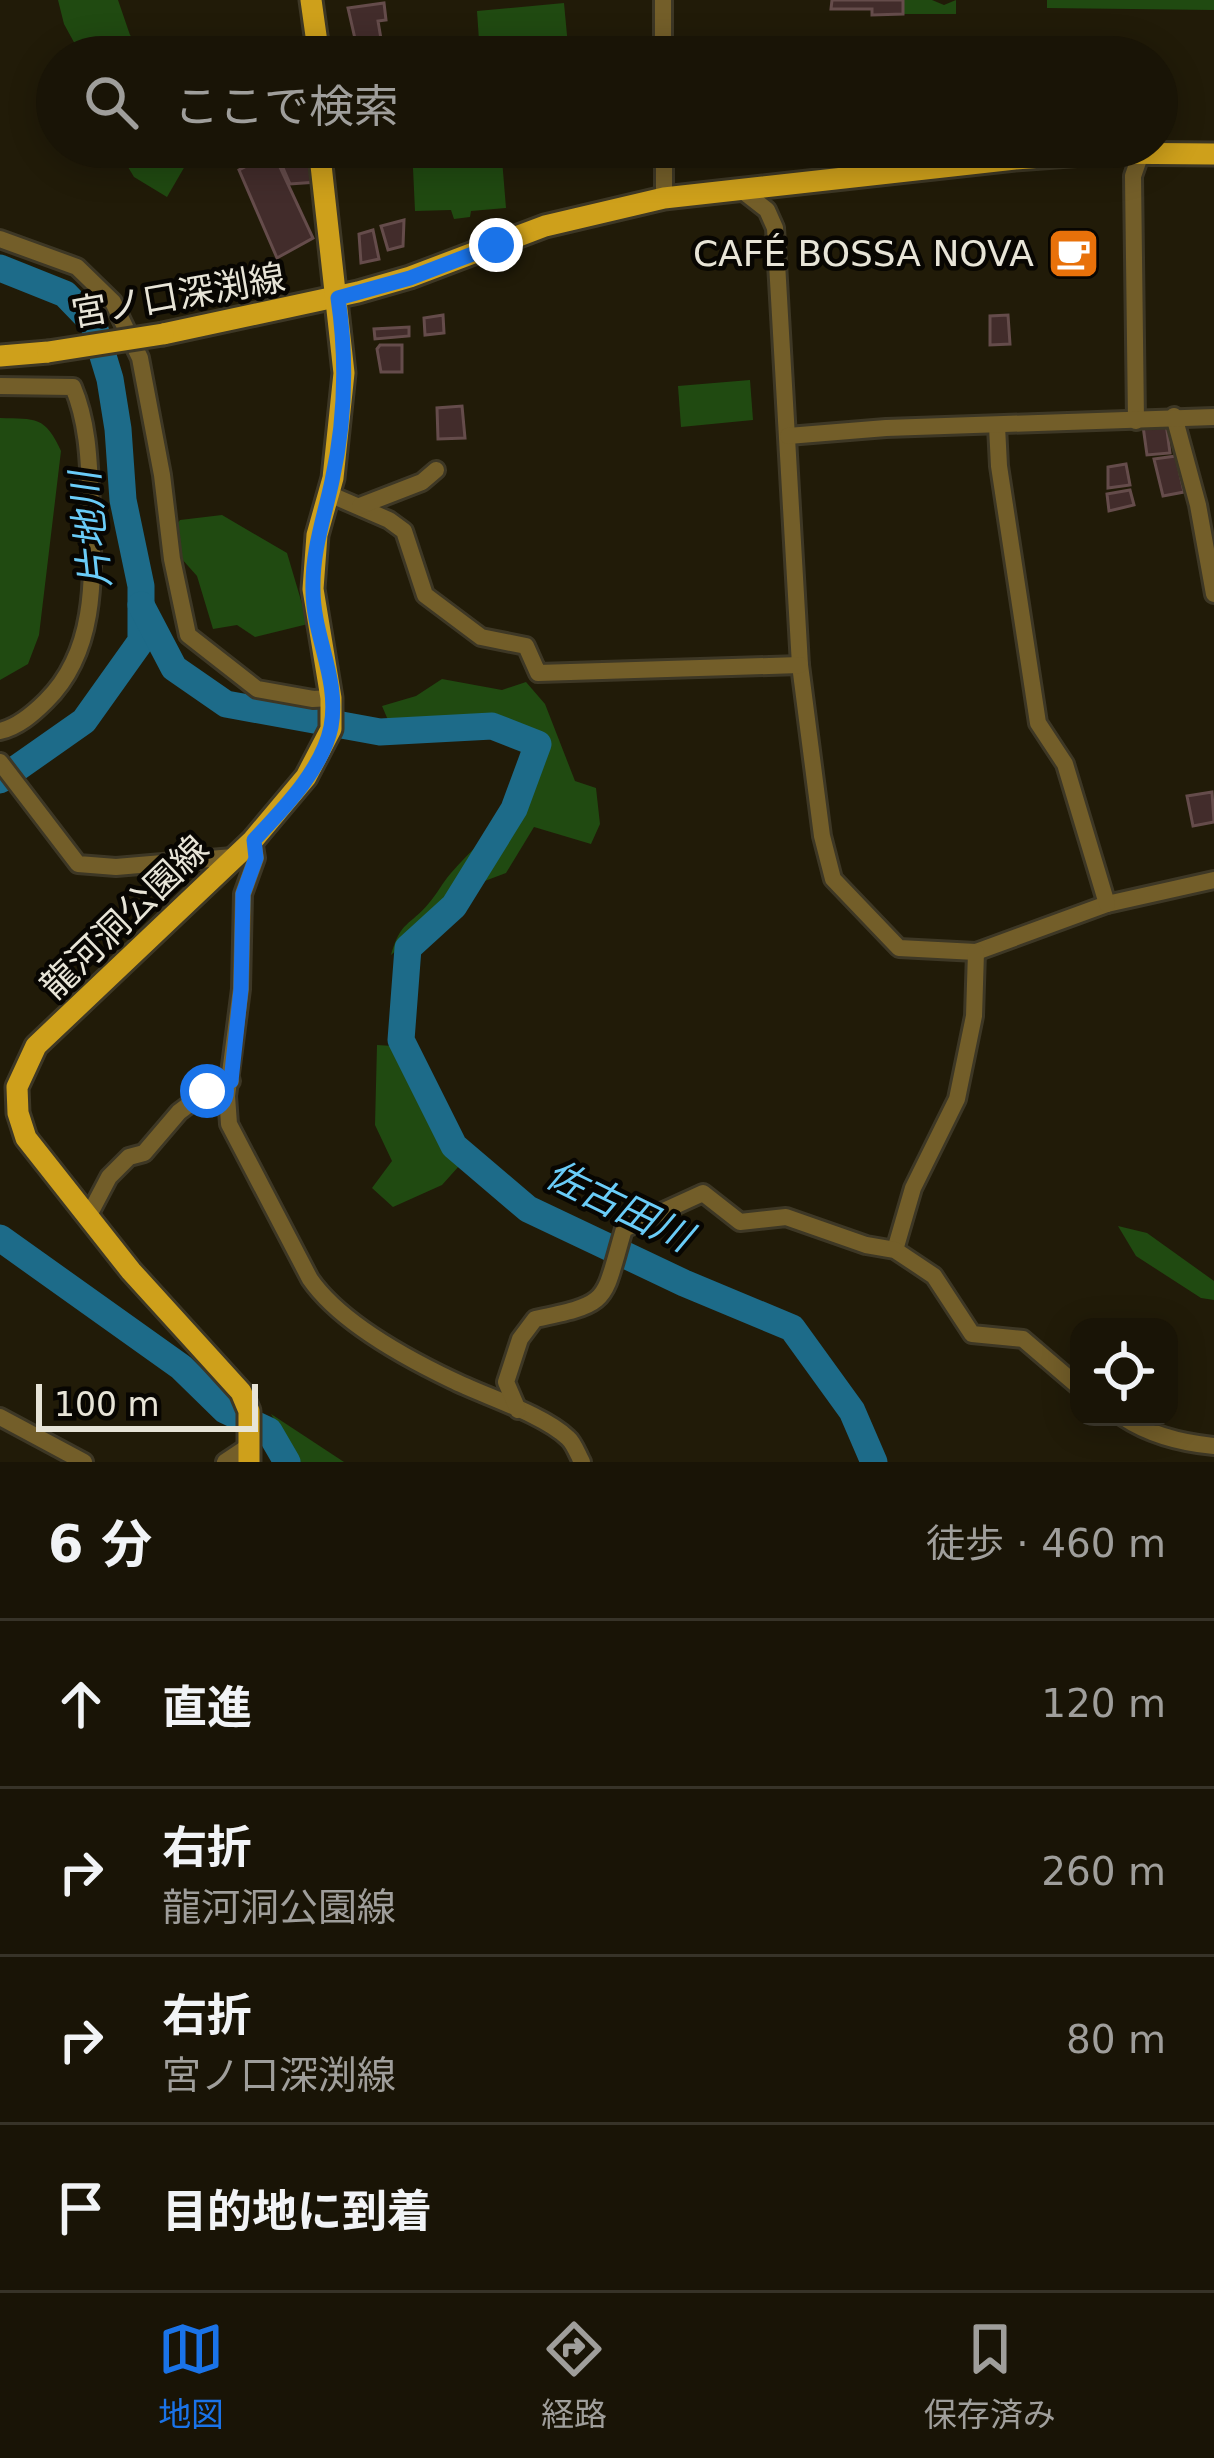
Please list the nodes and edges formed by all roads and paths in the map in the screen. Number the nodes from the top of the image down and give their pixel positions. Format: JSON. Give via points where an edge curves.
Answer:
{"nodes":[{"id":1,"x":310,"y":0,"type":"edge"},
{"id":2,"x":663,"y":0,"type":"edge"},
{"id":3,"x":316,"y":36,"type":"edge"},
{"id":4,"x":664,"y":36,"type":"edge"},
{"id":5,"x":1178,"y":154,"type":"edge"},
{"id":6,"x":1214,"y":154,"type":"edge"},
{"id":7,"x":322,"y":168,"type":"edge"},
{"id":8,"x":664,"y":168,"type":"edge"},
{"id":9,"x":871,"y":168,"type":"edge"},
{"id":10,"x":1135,"y":168,"type":"edge"},
{"id":11,"x":740,"y":189,"type":"junction"},
{"id":12,"x":664,"y":198,"type":"junction"},
{"id":13,"x":0,"y":239,"type":"edge"},
{"id":14,"x":338,"y":298,"type":"junction"},
{"id":15,"x":0,"y":356,"type":"edge"},
{"id":16,"x":0,"y":386,"type":"edge"},
{"id":17,"x":1174,"y":416,"type":"junction"},
{"id":18,"x":1214,"y":417,"type":"edge"},
{"id":19,"x":1136,"y":421,"type":"junction"},
{"id":20,"x":997,"y":426,"type":"junction"},
{"id":21,"x":788,"y":436,"type":"junction"},
{"id":22,"x":436,"y":470,"type":"dead end"},
{"id":23,"x":329,"y":494,"type":"junction"},
{"id":24,"x":360,"y":506,"type":"junction"},
{"id":25,"x":1214,"y":594,"type":"edge"},
{"id":26,"x":800,"y":665,"type":"junction"},
{"id":27,"x":332,"y":704,"type":"junction"},
{"id":28,"x":0,"y":731,"type":"edge"},
{"id":29,"x":0,"y":762,"type":"edge"},
{"id":30,"x":254,"y":840,"type":"junction"},
{"id":31,"x":233,"y":857,"type":"junction"},
{"id":32,"x":1214,"y":880,"type":"edge"},
{"id":33,"x":1107,"y":904,"type":"junction"},
{"id":34,"x":976,"y":952,"type":"junction"},
{"id":35,"x":231,"y":1081,"type":"junction"},
{"id":36,"x":88,"y":1217,"type":"junction"},
{"id":37,"x":895,"y":1250,"type":"junction"},
{"id":38,"x":1070,"y":1379,"type":"edge"},
{"id":39,"x":518,"y":1410,"type":"junction"},
{"id":40,"x":0,"y":1417,"type":"edge"},
{"id":41,"x":1136,"y":1426,"type":"edge"},
{"id":42,"x":1214,"y":1446,"type":"edge"},
{"id":43,"x":249,"y":1449,"type":"edge"},
{"id":44,"x":84,"y":1462,"type":"edge"},
{"id":45,"x":225,"y":1462,"type":"edge"},
{"id":46,"x":582,"y":1462,"type":"edge"}],
"edges":[{"from":1,"to":3,"type":"main road"},
{"from":2,"to":4,"type":"street"},
{"from":5,"to":6,"type":"main road","name":"宮ノ口深渕線"},
{"from":7,"to":14,"type":"main road","name":"龍河洞公園線"},
{"from":8,"to":12,"type":"street"},
{"from":9,"to":11,"type":"main road","name":"宮ノ口深渕線"},
{"from":10,"to":19,"type":"street"},
{"from":11,"to":12,"type":"main road","name":"宮ノ口深渕線"},
{"from":11,"to":21,"type":"street","via":[[767,210],[775,228]]},
{"from":12,"to":14,"type":"main road","name":"宮ノ口深渕線","via":[[545,226]]},
{"from":13,"to":27,"type":"street","via":[[77,267],[113,302],[140,358],[188,635],[257,689]]},
{"from":14,"to":15,"type":"main road","name":"宮ノ口深渕線","bridge":true},
{"from":14,"to":23,"type":"main road","name":"龍河洞公園線","via":[[344,403]]},
{"from":16,"to":28,"type":"street","via":[[73,387],[89,457],[93,575],[85,628],[61,687]]},
{"from":17,"to":18,"type":"street"},
{"from":17,"to":19,"type":"street"},
{"from":17,"to":25,"type":"street"},
{"from":19,"to":20,"type":"street"},
{"from":20,"to":21,"type":"street"},
{"from":20,"to":33,"type":"street","via":[[1038,722],[1065,764]]},
{"from":21,"to":26,"type":"street"},
{"from":22,"to":24,"type":"street"},
{"from":23,"to":24,"type":"street"},
{"from":23,"to":27,"type":"main road","name":"龍河洞公園線","via":[[313,589]]},
{"from":24,"to":26,"type":"street","via":[[404,531],[425,595],[481,637],[526,646],[538,673]]},
{"from":26,"to":34,"type":"street","via":[[833,879],[899,948]]},
{"from":27,"to":30,"type":"main road","name":"龍河洞公園線","via":[[325,745]]},
{"from":29,"to":31,"type":"street","via":[[78,864]]},
{"from":30,"to":31,"type":"main road","name":"龍河洞公園線"},
{"from":30,"to":35,"type":"street"},
{"from":31,"to":36,"type":"main road","name":"龍河洞公園線","via":[[36,1046],[23,1069],[16,1099],[26,1138]]},
{"from":32,"to":33,"type":"street"},
{"from":33,"to":34,"type":"street"},
{"from":34,"to":37,"type":"street","via":[[958,1099],[914,1188]]},
{"from":35,"to":36,"type":"street","via":[[179,1112],[144,1153],[128,1157]]},
{"from":35,"to":39,"type":"street","via":[[229,1124],[324,1300],[448,1379]]},
{"from":36,"to":43,"type":"main road","name":"龍河洞公園線","via":[[233,1382],[249,1411]]},
{"from":37,"to":38,"type":"street","via":[[934,1276],[972,1334],[1023,1339]]},
{"from":37,"to":39,"type":"street","via":[[786,1216],[740,1222],[703,1193],[662,1210],[624,1229],[606,1289],[590,1308],[535,1319],[520,1339],[506,1382]]},
{"from":39,"to":46,"type":"street","via":[[570,1439]]},
{"from":40,"to":44,"type":"street"},
{"from":41,"to":42,"type":"street"},
{"from":43,"to":45,"type":"street"}]}
